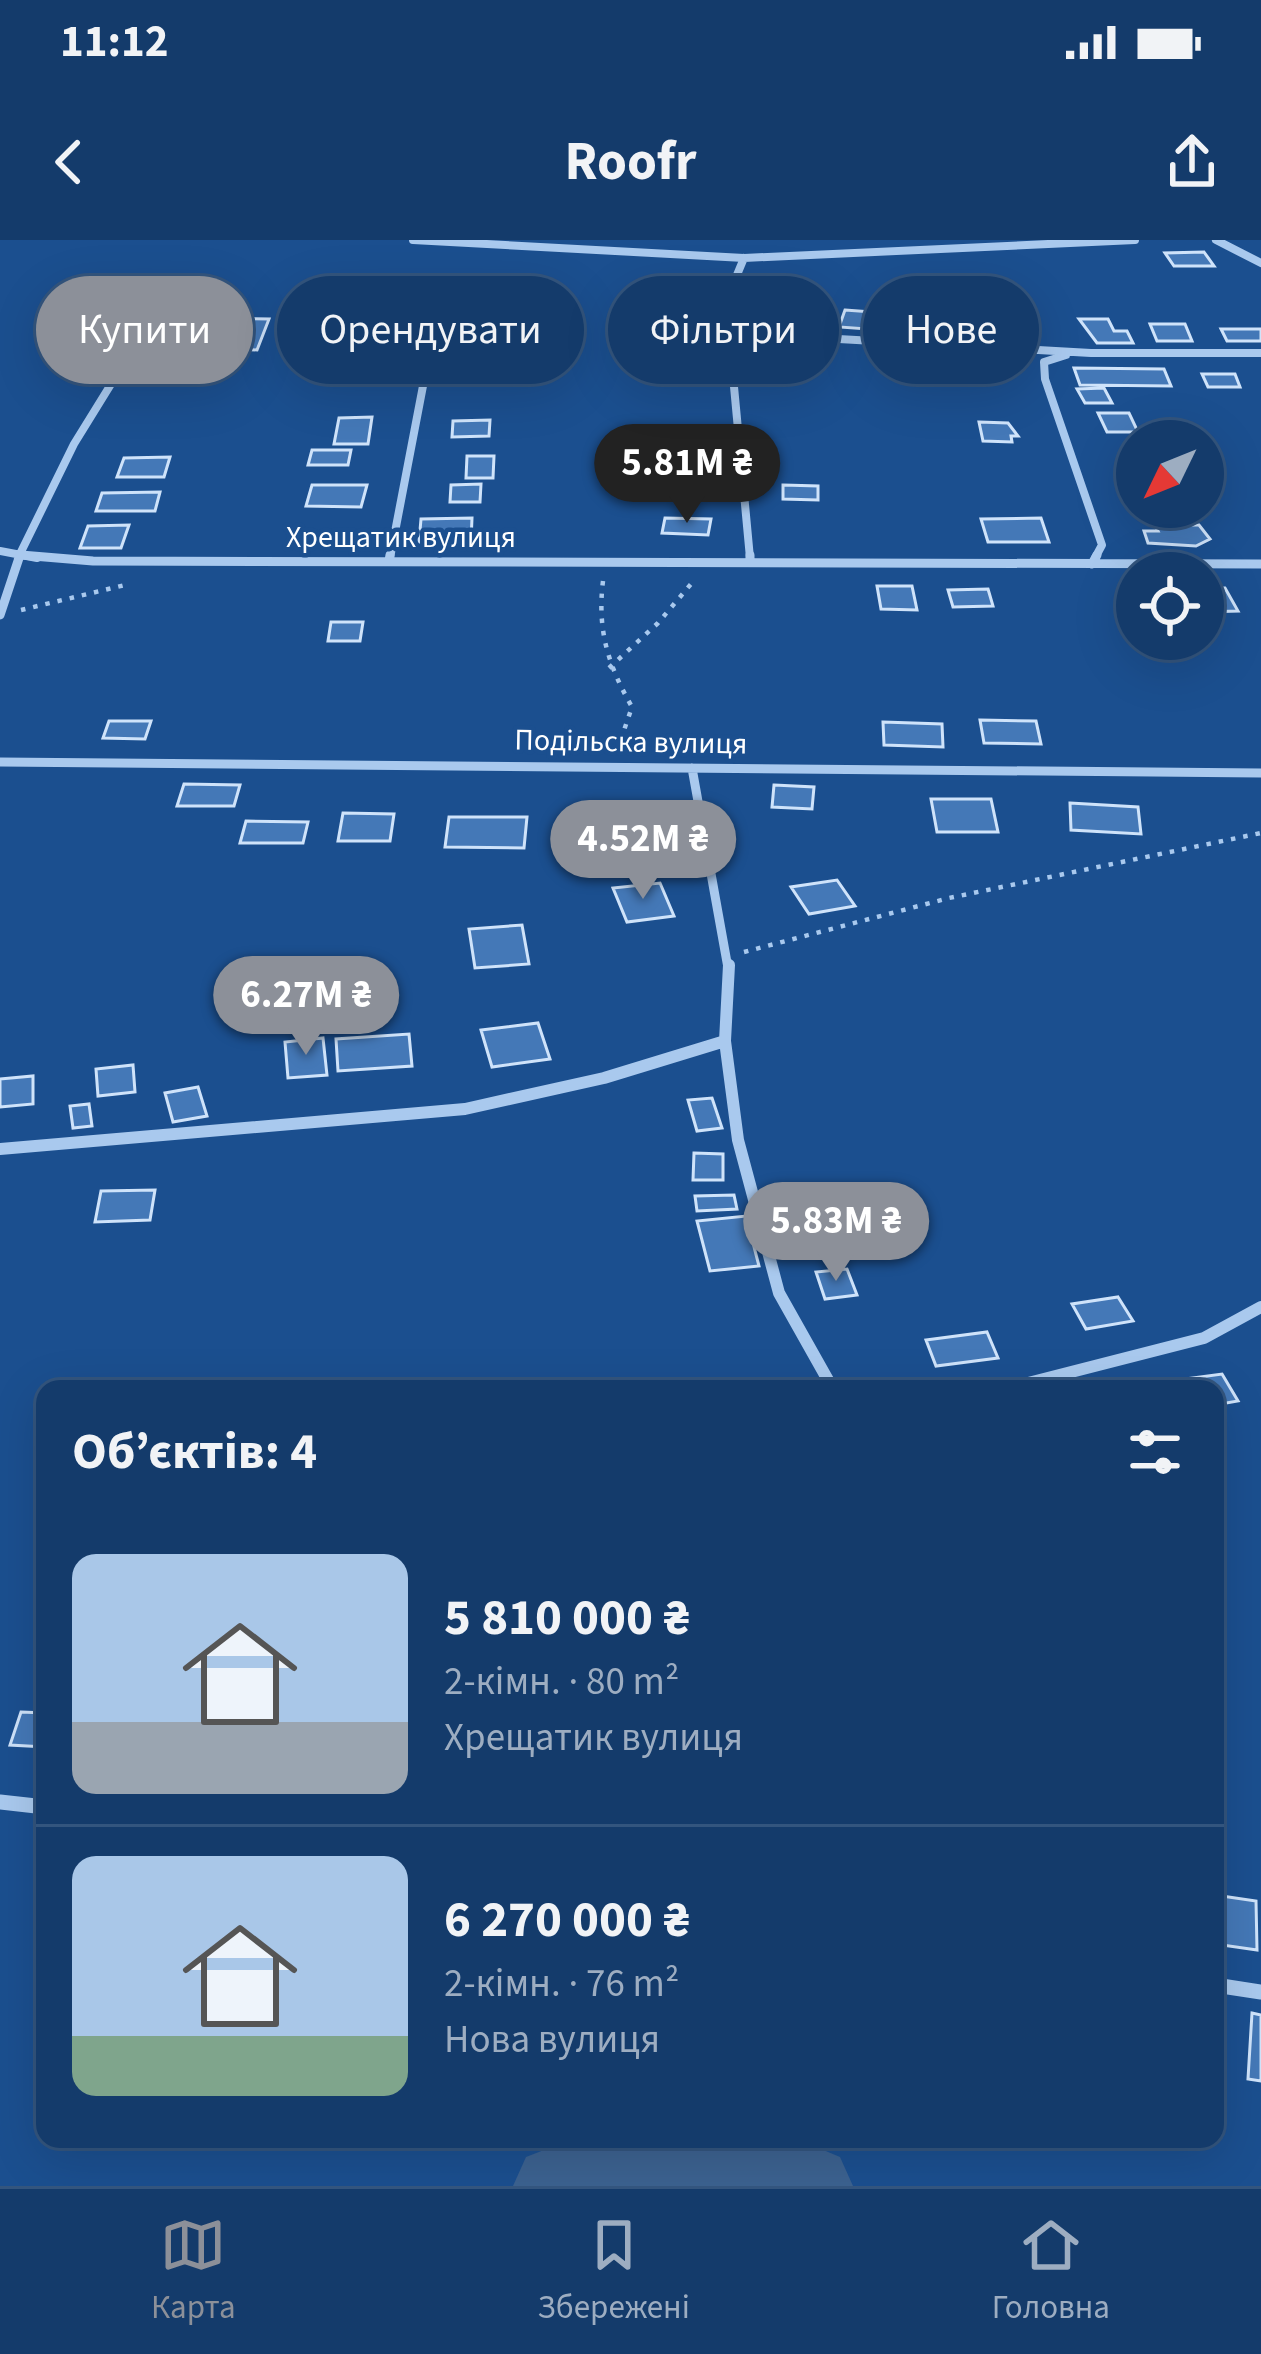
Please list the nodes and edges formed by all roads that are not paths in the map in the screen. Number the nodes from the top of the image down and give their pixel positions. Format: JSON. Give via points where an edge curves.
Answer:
{"nodes":[{"id":1,"x":413,"y":240,"type":"edge"},
{"id":2,"x":1135,"y":240,"type":"edge"},
{"id":3,"x":1216,"y":240,"type":"edge"},
{"id":4,"x":744,"y":259,"type":"junction"},
{"id":5,"x":1261,"y":263,"type":"edge"},
{"id":6,"x":737,"y":276,"type":"edge"},
{"id":7,"x":839,"y":339,"type":"edge"},
{"id":8,"x":1261,"y":352,"type":"edge"},
{"id":9,"x":1091,"y":353,"type":"junction"},
{"id":10,"x":111,"y":384,"type":"edge"},
{"id":11,"x":423,"y":384,"type":"edge"},
{"id":12,"x":734,"y":384,"type":"edge"},
{"id":13,"x":0,"y":550,"type":"edge"},
{"id":14,"x":19,"y":556,"type":"junction"},
{"id":15,"x":750,"y":560,"type":"junction"},
{"id":16,"x":389,"y":561,"type":"junction"},
{"id":17,"x":1092,"y":564,"type":"junction"},
{"id":18,"x":1261,"y":564,"type":"edge"},
{"id":19,"x":0,"y":615,"type":"edge"},
{"id":20,"x":0,"y":762,"type":"edge"},
{"id":21,"x":692,"y":768,"type":"junction"},
{"id":22,"x":1261,"y":773,"type":"edge"},
{"id":23,"x":725,"y":1041,"type":"junction"},
{"id":24,"x":0,"y":1149,"type":"edge"},
{"id":25,"x":1261,"y":1307,"type":"edge"},
{"id":26,"x":828,"y":1380,"type":"edge"},
{"id":27,"x":1040,"y":1380,"type":"edge"},
{"id":28,"x":0,"y":1802,"type":"edge"},
{"id":29,"x":36,"y":1806,"type":"edge"},
{"id":30,"x":1224,"y":1986,"type":"edge"},
{"id":31,"x":1261,"y":1992,"type":"edge"}],
"edges":[{"from":1,"to":4,"type":"street"},
{"from":2,"to":4,"type":"street"},
{"from":3,"to":5,"type":"street"},
{"from":4,"to":6,"type":"street"},
{"from":7,"to":9,"type":"street"},
{"from":8,"to":9,"type":"street"},
{"from":9,"to":17,"type":"street","via":[[1043,364],[1102,545]]},
{"from":10,"to":14,"type":"street"},
{"from":11,"to":16,"type":"street"},
{"from":12,"to":15,"type":"street"},
{"from":13,"to":14,"type":"street","name":"Хрещатик вулиця"},
{"from":14,"to":16,"type":"street","name":"Хрещатик вулиця"},
{"from":14,"to":19,"type":"street"},
{"from":15,"to":16,"type":"street","name":"Хрещатик вулиця"},
{"from":15,"to":17,"type":"street","name":"Хрещатик вулиця"},
{"from":17,"to":18,"type":"street","name":"Хрещатик вулиця"},
{"from":20,"to":21,"type":"street","name":"Подільска вулиця"},
{"from":21,"to":22,"type":"street","name":"Подільска вулиця"},
{"from":21,"to":23,"type":"street","via":[[729,956]]},
{"from":23,"to":24,"type":"street","via":[[465,1109]]},
{"from":23,"to":26,"type":"street","via":[[738,1140],[779,1293]]},
{"from":25,"to":27,"type":"street","via":[[1204,1338]]},
{"from":28,"to":29,"type":"street"},
{"from":30,"to":31,"type":"street"}]}
